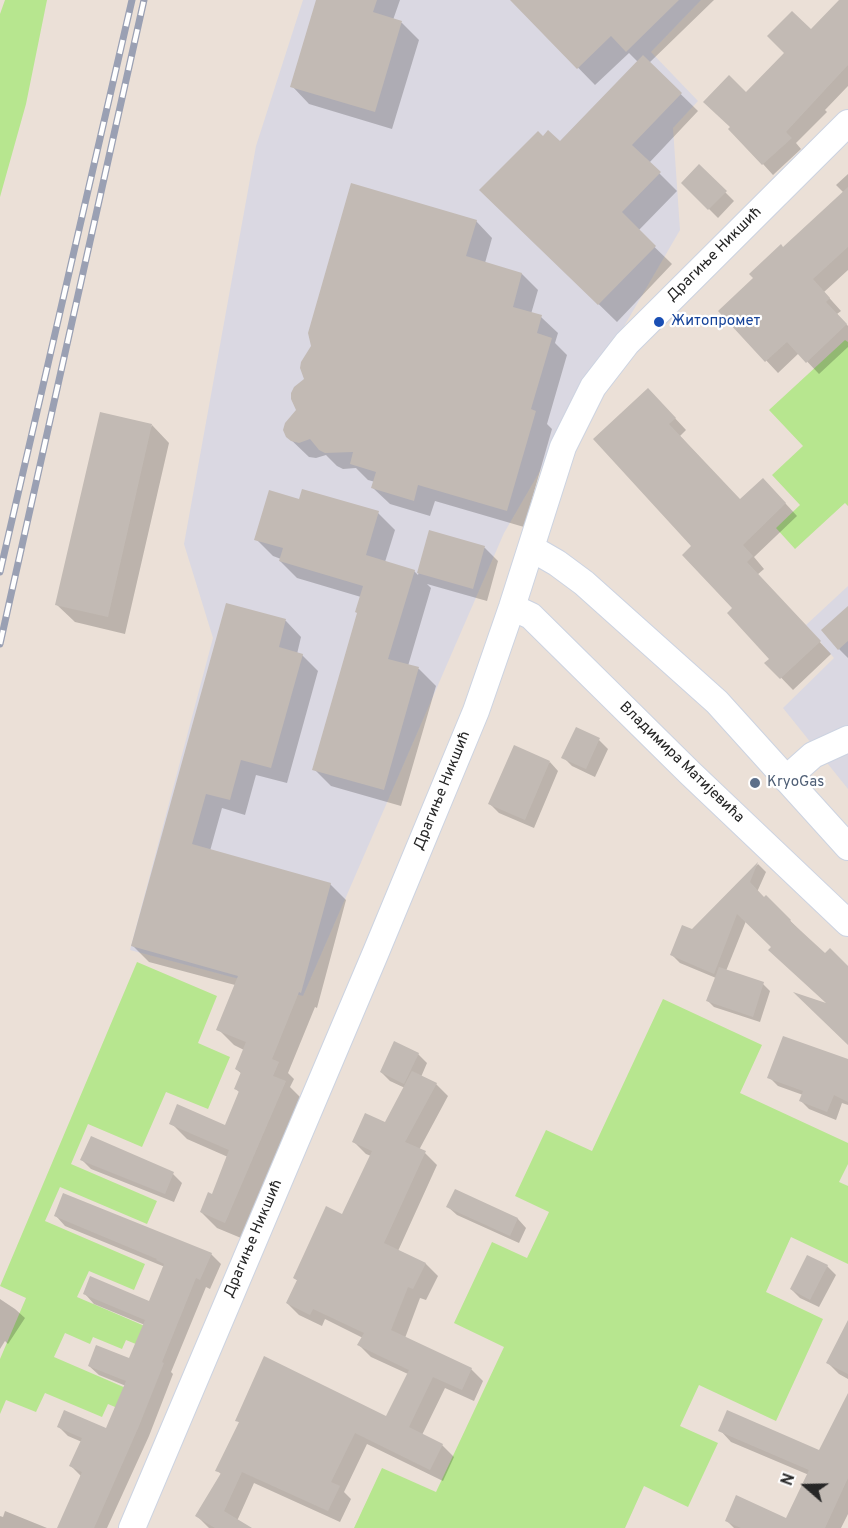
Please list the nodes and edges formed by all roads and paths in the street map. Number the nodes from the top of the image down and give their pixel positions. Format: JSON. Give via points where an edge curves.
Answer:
{"nodes":[{"id":1,"x":848,"y":123,"type":"edge"},
{"id":2,"x":531,"y":548,"type":"junction"},
{"id":3,"x":512,"y":608,"type":"junction"},
{"id":4,"x":848,"y":739,"type":"edge"},
{"id":5,"x":786,"y":779,"type":"junction"},
{"id":6,"x":848,"y":847,"type":"edge"},
{"id":7,"x":848,"y":923,"type":"edge"},
{"id":8,"x":132,"y":1528,"type":"edge"}],
"edges":[{"from":1,"to":2,"type":"street","name":"Драгиње Никшић","via":[[627,343],[592,387],[563,447]]},
{"from":2,"to":3,"type":"street","name":"Драгиње Никшић"},
{"from":2,"to":5,"type":"street","via":[[557,563],[610,605],[717,702]]},
{"from":3,"to":7,"type":"street","name":"Владимира Матијевића","via":[[531,616]]},
{"from":3,"to":8,"type":"street","name":"Драгиње Никшић","via":[[446,784]]},
{"from":4,"to":5,"type":"street","via":[[813,755]]},
{"from":5,"to":6,"type":"street"}]}
